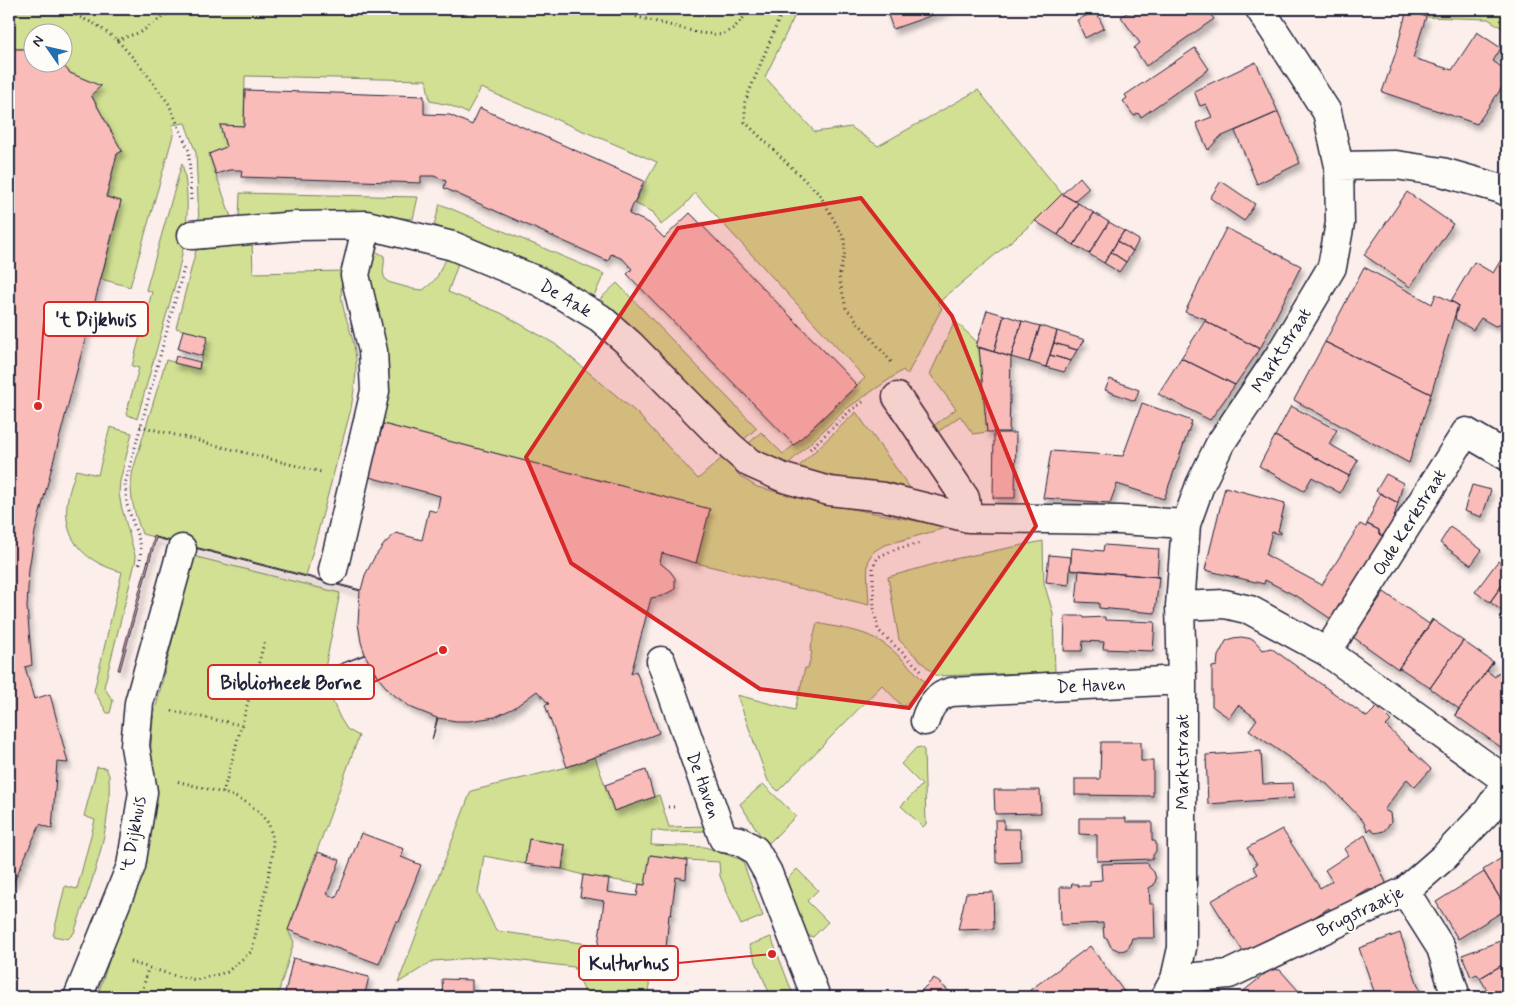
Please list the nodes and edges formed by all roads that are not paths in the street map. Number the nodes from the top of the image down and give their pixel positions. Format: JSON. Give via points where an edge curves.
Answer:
{"nodes":[{"id":1,"x":1260,"y":9,"type":"edge"},
{"id":2,"x":1339,"y":166,"type":"junction"},
{"id":3,"x":1507,"y":192,"type":"edge"},
{"id":4,"x":367,"y":225,"type":"junction"},
{"id":5,"x":192,"y":235,"type":"road end"},
{"id":6,"x":893,"y":391,"type":"road end"},
{"id":7,"x":1507,"y":456,"type":"edge"},
{"id":8,"x":968,"y":518,"type":"junction"},
{"id":9,"x":1186,"y":524,"type":"junction"},
{"id":10,"x":182,"y":548,"type":"dead end"},
{"id":11,"x":333,"y":570,"type":"dead end"},
{"id":12,"x":1180,"y":606,"type":"junction"},
{"id":13,"x":1327,"y":652,"type":"junction"},
{"id":14,"x":661,"y":661,"type":"dead end"},
{"id":15,"x":1182,"y":680,"type":"junction"},
{"id":16,"x":925,"y":721,"type":"dead end"},
{"id":17,"x":1507,"y":782,"type":"edge"},
{"id":18,"x":1405,"y":890,"type":"junction"},
{"id":19,"x":1170,"y":988,"type":"edge"},
{"id":20,"x":78,"y":997,"type":"edge"},
{"id":21,"x":816,"y":997,"type":"edge"},
{"id":22,"x":1456,"y":997,"type":"edge"}],
"edges":[{"from":1,"to":2,"type":"street","name":"Marktstraat","via":[[1327,112]]},
{"from":2,"to":3,"type":"street","via":[[1396,166],[1442,172]]},
{"from":2,"to":9,"type":"street","name":"Marktstraat","via":[[1340,223],[1332,267],[1279,356],[1220,444]]},
{"from":4,"to":5,"type":"street","name":"De Aak","via":[[296,226]]},
{"from":4,"to":8,"type":"street","name":"De Aak","via":[[453,246],[540,282],[567,297],[600,318],[631,344],[750,463],[780,477],[829,491],[884,497]]},
{"from":4,"to":11,"type":"street","via":[[355,275],[373,351],[375,391]]},
{"from":6,"to":8,"type":"street","via":[[965,498]]},
{"from":7,"to":13,"type":"street","name":"Oude Kerkstraat","via":[[1466,432]]},
{"from":8,"to":9,"type":"street"},
{"from":9,"to":12,"type":"street","name":"Marktstraat"},
{"from":10,"to":20,"type":"street","name":"'t Dijkhuis","via":[[139,703],[135,746],[142,792],[131,866]]},
{"from":12,"to":13,"type":"street","via":[[1225,604],[1250,610]]},
{"from":12,"to":15,"type":"street","name":"Marktstraat"},
{"from":13,"to":17,"type":"street"},
{"from":14,"to":21,"type":"street","name":"De Haven","via":[[723,838],[740,841],[755,850],[768,873]]},
{"from":15,"to":16,"type":"street","name":"De Haven","via":[[951,692],[932,704]]},
{"from":15,"to":19,"type":"street","name":"Marktstraat","via":[[1182,948]]},
{"from":17,"to":18,"type":"street","name":"Brugstraatje","via":[[1487,812],[1444,857]]},
{"from":18,"to":19,"type":"street","name":"Brugstraatje","via":[[1229,974]]},
{"from":18,"to":22,"type":"street","via":[[1441,948]]}]}
